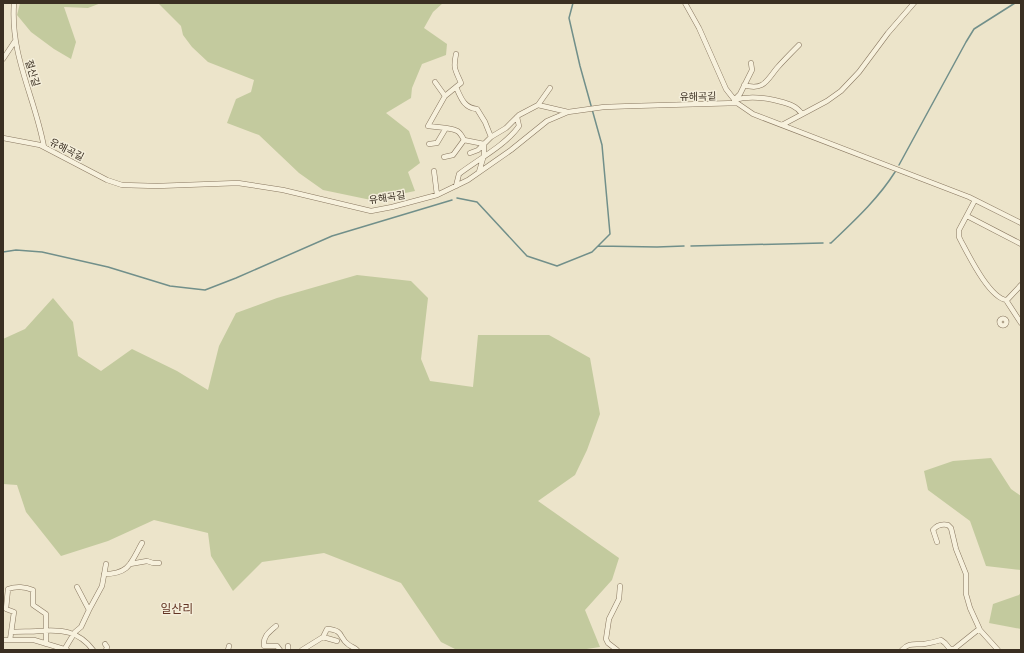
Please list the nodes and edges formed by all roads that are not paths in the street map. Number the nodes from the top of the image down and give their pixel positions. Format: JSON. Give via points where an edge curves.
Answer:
{"nodes":[{"id":1,"x":14,"y":3,"type":"edge"},
{"id":2,"x":685,"y":3,"type":"edge"},
{"id":3,"x":914,"y":3,"type":"edge"},
{"id":4,"x":15,"y":40,"type":"junction"},
{"id":5,"x":799,"y":44,"type":"dead end"},
{"id":6,"x":456,"y":54,"type":"dead end"},
{"id":7,"x":3,"y":59,"type":"edge"},
{"id":8,"x":751,"y":63,"type":"dead end"},
{"id":9,"x":435,"y":82,"type":"dead end"},
{"id":10,"x":744,"y":85,"type":"junction"},
{"id":11,"x":456,"y":88,"type":"junction"},
{"id":12,"x":550,"y":88,"type":"dead end"},
{"id":13,"x":445,"y":96,"type":"junction"},
{"id":14,"x":735,"y":102,"type":"junction"},
{"id":15,"x":538,"y":105,"type":"junction"},
{"id":16,"x":568,"y":112,"type":"junction"},
{"id":17,"x":802,"y":114,"type":"junction"},
{"id":18,"x":517,"y":117,"type":"junction"},
{"id":19,"x":782,"y":125,"type":"junction"},
{"id":20,"x":446,"y":128,"type":"junction"},
{"id":21,"x":491,"y":137,"type":"junction"},
{"id":22,"x":3,"y":138,"type":"edge"},
{"id":23,"x":464,"y":140,"type":"junction"},
{"id":24,"x":429,"y":144,"type":"dead end"},
{"id":25,"x":484,"y":144,"type":"junction"},
{"id":26,"x":44,"y":147,"type":"junction"},
{"id":27,"x":470,"y":153,"type":"dead end"},
{"id":28,"x":444,"y":157,"type":"dead end"},
{"id":29,"x":483,"y":158,"type":"junction"},
{"id":30,"x":434,"y":171,"type":"dead end"},
{"id":31,"x":480,"y":172,"type":"junction"},
{"id":32,"x":456,"y":186,"type":"junction"},
{"id":33,"x":437,"y":195,"type":"junction"},
{"id":34,"x":975,"y":200,"type":"junction"},
{"id":35,"x":967,"y":216,"type":"junction"},
{"id":36,"x":1021,"y":223,"type":"edge"},
{"id":37,"x":1021,"y":244,"type":"edge"},
{"id":38,"x":1021,"y":285,"type":"edge"},
{"id":39,"x":1006,"y":300,"type":"junction"},
{"id":40,"x":1015,"y":314,"type":"junction"},
{"id":41,"x":1006,"y":320,"type":"dead end"},
{"id":42,"x":1021,"y":323,"type":"edge"},
{"id":43,"x":937,"y":542,"type":"dead end"},
{"id":44,"x":142,"y":543,"type":"dead end"},
{"id":45,"x":159,"y":563,"type":"dead end"},
{"id":46,"x":106,"y":564,"type":"dead end"},
{"id":47,"x":130,"y":564,"type":"junction"},
{"id":48,"x":104,"y":574,"type":"junction"},
{"id":49,"x":620,"y":586,"type":"dead end"},
{"id":50,"x":77,"y":587,"type":"dead end"},
{"id":51,"x":89,"y":610,"type":"junction"},
{"id":52,"x":276,"y":626,"type":"dead end"},
{"id":53,"x":979,"y":629,"type":"junction"},
{"id":54,"x":46,"y":630,"type":"junction"},
{"id":55,"x":11,"y":632,"type":"junction"},
{"id":56,"x":73,"y":634,"type":"junction"},
{"id":57,"x":323,"y":637,"type":"junction"},
{"id":58,"x":3,"y":640,"type":"edge"},
{"id":59,"x":10,"y":640,"type":"junction"},
{"id":60,"x":337,"y":641,"type":"dead end"},
{"id":61,"x":46,"y":644,"type":"junction"},
{"id":62,"x":105,"y":644,"type":"dead end"},
{"id":63,"x":65,"y":650,"type":"edge"},
{"id":64,"x":93,"y":650,"type":"edge"},
{"id":65,"x":106,"y":650,"type":"edge"},
{"id":66,"x":280,"y":650,"type":"edge"},
{"id":67,"x":302,"y":650,"type":"edge"},
{"id":68,"x":357,"y":650,"type":"edge"},
{"id":69,"x":617,"y":650,"type":"edge"},
{"id":70,"x":902,"y":650,"type":"edge"},
{"id":71,"x":998,"y":650,"type":"edge"}],
"edges":[{"from":1,"to":4,"type":"street","name":"절산길"},
{"from":2,"to":14,"type":"street","via":[[726,89]]},
{"from":3,"to":17,"type":"street","via":[[841,91]]},
{"from":4,"to":7,"type":"street"},
{"from":4,"to":26,"type":"street","name":"절산길"},
{"from":5,"to":10,"type":"street","via":[[767,82],[754,88]]},
{"from":6,"to":11,"type":"street","via":[[455,71],[461,82]]},
{"from":8,"to":10,"type":"street","via":[[752,70]]},
{"from":9,"to":13,"type":"street"},
{"from":10,"to":14,"type":"street"},
{"from":11,"to":13,"type":"street"},
{"from":11,"to":21,"type":"street","via":[[463,103],[471,109],[477,109]]},
{"from":12,"to":15,"type":"street"},
{"from":13,"to":20,"type":"street","via":[[428,126]]},
{"from":14,"to":16,"type":"street","name":"유해곡길","via":[[604,107]]},
{"from":14,"to":17,"type":"street","name":"유해곡길","via":[[754,96],[767,98],[789,103]]},
{"from":14,"to":19,"type":"street","via":[[753,114]]},
{"from":15,"to":16,"type":"street"},
{"from":15,"to":18,"type":"street"},
{"from":16,"to":31,"type":"street","name":"유해곡길","via":[[547,121]]},
{"from":17,"to":19,"type":"street"},
{"from":18,"to":21,"type":"street","via":[[506,128]]},
{"from":18,"to":29,"type":"street","via":[[519,126],[514,133]]},
{"from":19,"to":34,"type":"street"},
{"from":20,"to":23,"type":"street","via":[[456,130]]},
{"from":20,"to":24,"type":"street","via":[[437,143]]},
{"from":21,"to":25,"type":"street"},
{"from":22,"to":26,"type":"street","name":"유해곡길"},
{"from":23,"to":25,"type":"street"},
{"from":23,"to":28,"type":"street","via":[[453,155]]},
{"from":25,"to":27,"type":"street"},
{"from":25,"to":29,"type":"street"},
{"from":26,"to":33,"type":"street","name":"유해곡길","via":[[107,180],[122,185],[238,183],[283,190],[371,211]]},
{"from":29,"to":31,"type":"street"},
{"from":29,"to":32,"type":"street","via":[[459,174]]},
{"from":30,"to":33,"type":"street"},
{"from":31,"to":32,"type":"street","name":"유해곡길"},
{"from":32,"to":33,"type":"street","name":"유해곡길"},
{"from":34,"to":35,"type":"street"},
{"from":34,"to":36,"type":"street"},
{"from":35,"to":37,"type":"street"},
{"from":35,"to":39,"type":"street","via":[[959,230],[959,237],[987,285],[995,295]]},
{"from":38,"to":39,"type":"street"},
{"from":39,"to":40,"type":"street"},
{"from":40,"to":41,"type":"street"},
{"from":40,"to":42,"type":"street"},
{"from":43,"to":53,"type":"street","via":[[933,530],[943,524],[948,525],[966,574],[966,594]]},
{"from":44,"to":47,"type":"street"},
{"from":45,"to":47,"type":"street","via":[[147,560]]},
{"from":46,"to":48,"type":"street"},
{"from":47,"to":48,"type":"street","via":[[128,568],[114,574]]},
{"from":48,"to":51,"type":"street","via":[[100,592]]},
{"from":49,"to":69,"type":"street","via":[[619,599],[609,619],[606,639]]},
{"from":50,"to":51,"type":"street"},
{"from":51,"to":56,"type":"street","via":[[81,627]]},
{"from":52,"to":66,"type":"street","via":[[264,639],[264,646],[277,646]]},
{"from":53,"to":70,"type":"street","via":[[954,649],[950,649],[941,640],[911,644]]},
{"from":53,"to":71,"type":"street"},
{"from":54,"to":55,"type":"street"},
{"from":54,"to":55,"type":"street","via":[[46,614],[33,605],[33,590],[13,587],[8,589],[6,609],[14,612]]},
{"from":54,"to":56,"type":"street"},
{"from":54,"to":61,"type":"street"},
{"from":55,"to":59,"type":"street"},
{"from":56,"to":63,"type":"street"},
{"from":56,"to":64,"type":"street"},
{"from":57,"to":60,"type":"street"},
{"from":57,"to":67,"type":"street"},
{"from":57,"to":68,"type":"street","via":[[327,629],[335,629]]},
{"from":58,"to":59,"type":"street"},
{"from":59,"to":61,"type":"street","via":[[34,640]]},
{"from":61,"to":63,"type":"street"},
{"from":62,"to":65,"type":"street"}]}
